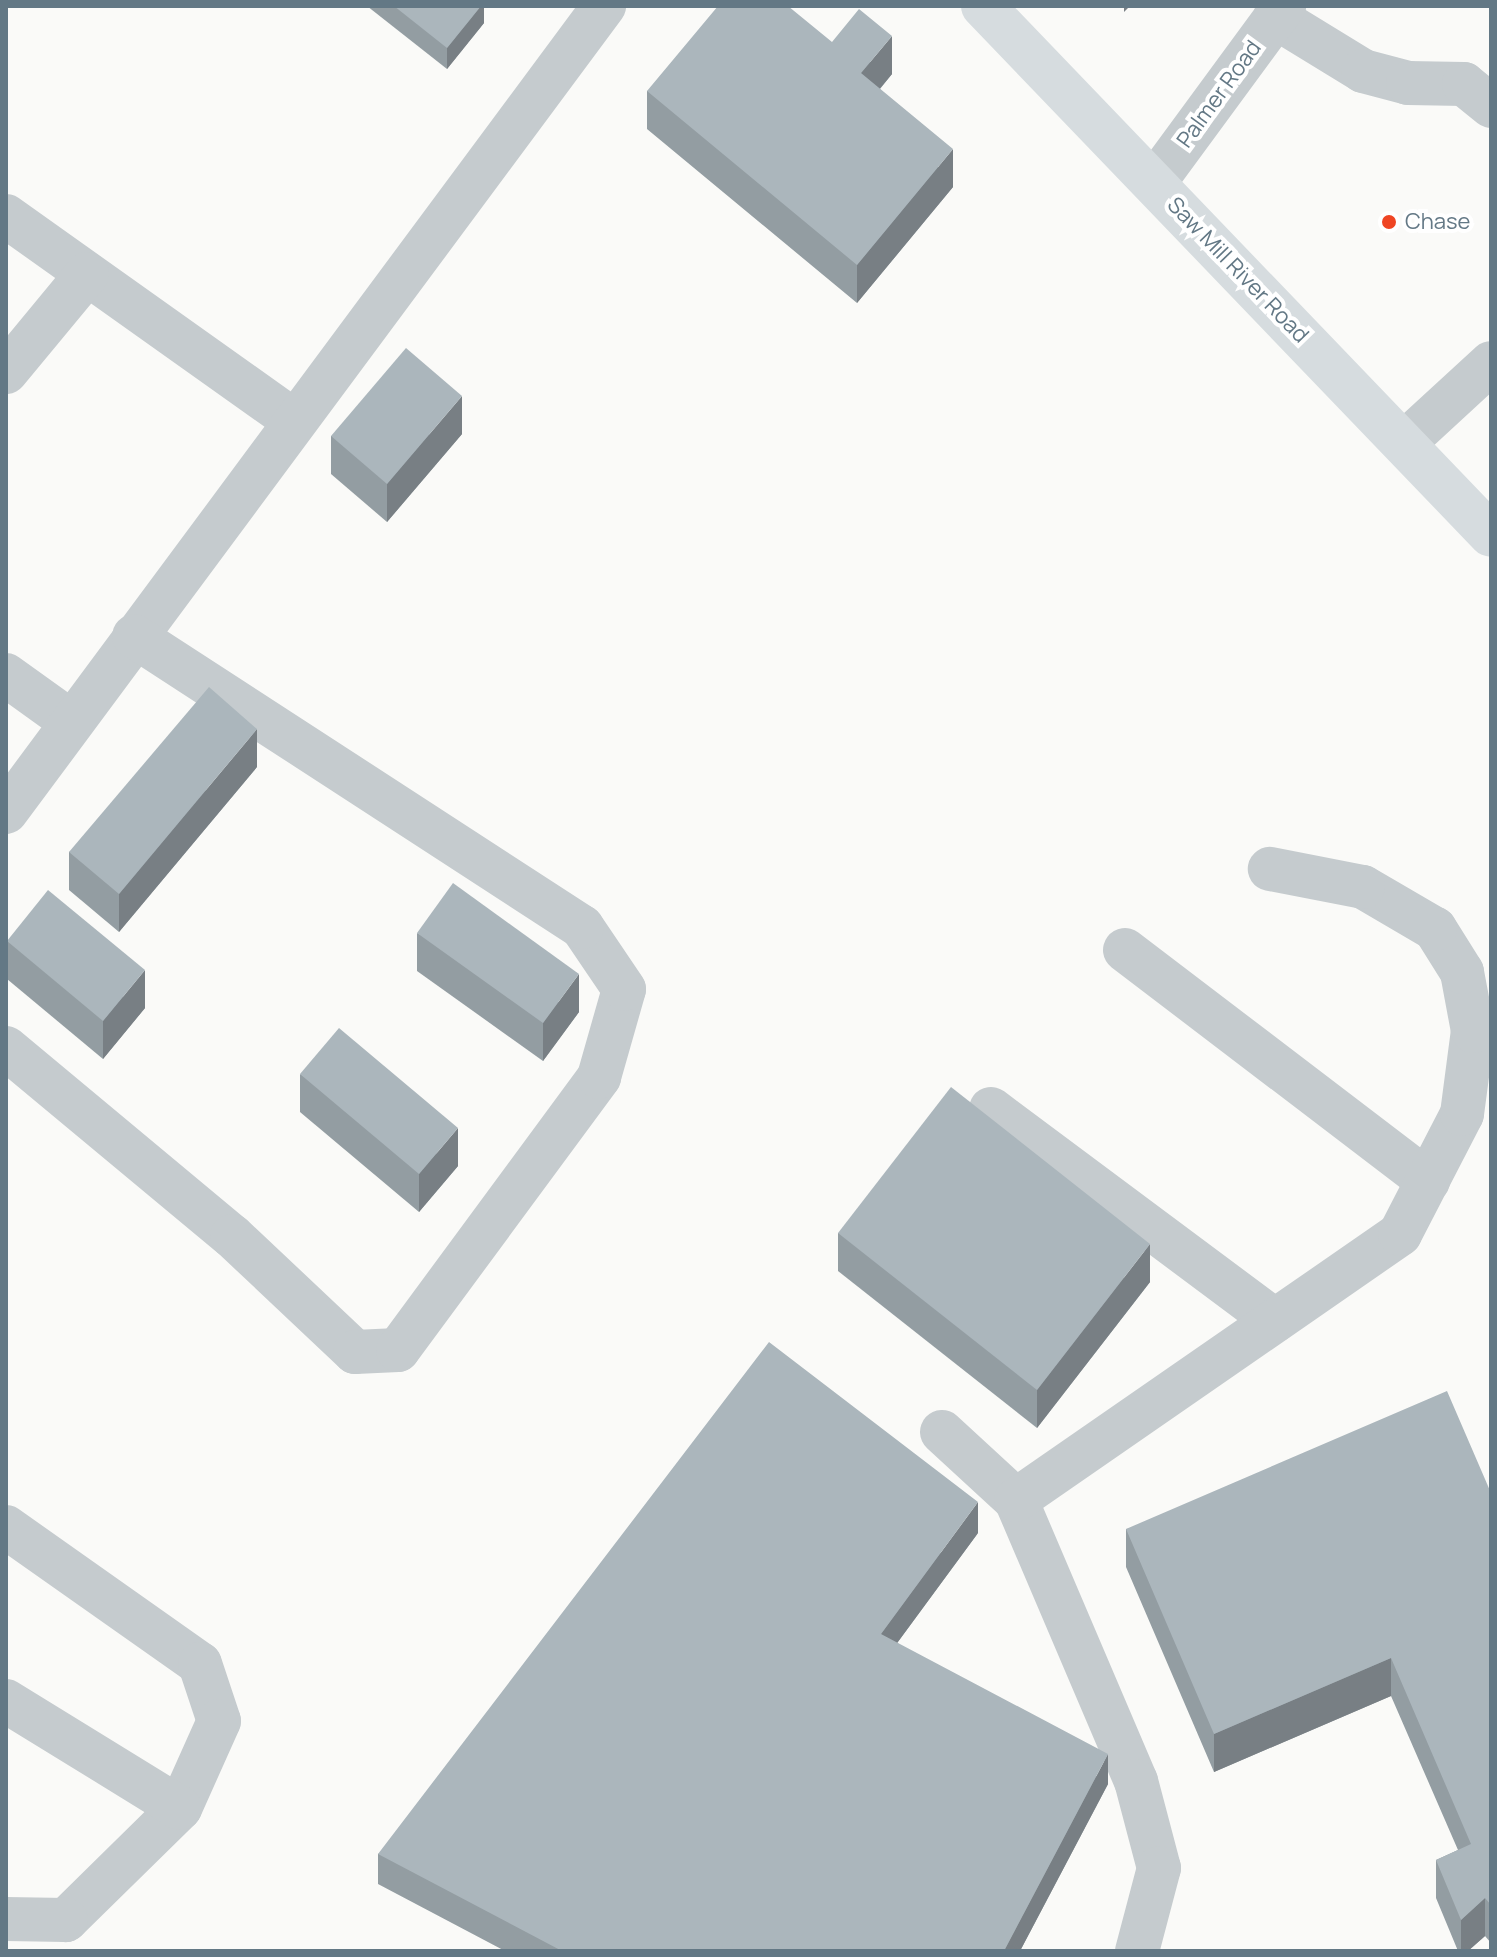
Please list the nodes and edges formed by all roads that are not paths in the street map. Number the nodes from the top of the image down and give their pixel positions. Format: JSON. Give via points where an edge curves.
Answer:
{"nodes":[{"id":1,"x":604,"y":6,"type":"edge"},
{"id":2,"x":983,"y":6,"type":"edge"},
{"id":3,"x":1280,"y":12,"type":"edge"},
{"id":4,"x":1491,"y":106,"type":"edge"},
{"id":5,"x":1154,"y":183,"type":"junction"},
{"id":6,"x":6,"y":216,"type":"edge"},
{"id":7,"x":87,"y":274,"type":"junction"},
{"id":8,"x":1491,"y":363,"type":"edge"},
{"id":9,"x":6,"y":372,"type":"edge"},
{"id":10,"x":294,"y":421,"type":"junction"},
{"id":11,"x":1404,"y":443,"type":"junction"},
{"id":12,"x":1491,"y":535,"type":"edge"},
{"id":13,"x":134,"y":636,"type":"junction"},
{"id":14,"x":6,"y":675,"type":"edge"},
{"id":15,"x":70,"y":721,"type":"junction"},
{"id":16,"x":6,"y":812,"type":"edge"},
{"id":17,"x":1270,"y":869,"type":"dead end"},
{"id":18,"x":1125,"y":950,"type":"dead end"},
{"id":19,"x":6,"y":1048,"type":"edge"},
{"id":20,"x":991,"y":1109,"type":"dead end"},
{"id":21,"x":1428,"y":1181,"type":"junction"},
{"id":22,"x":1275,"y":1321,"type":"junction"},
{"id":23,"x":942,"y":1432,"type":"dead end"},
{"id":24,"x":1016,"y":1500,"type":"junction"},
{"id":25,"x":6,"y":1527,"type":"edge"},
{"id":26,"x":6,"y":1701,"type":"edge"},
{"id":27,"x":180,"y":1808,"type":"junction"},
{"id":28,"x":6,"y":1919,"type":"edge"},
{"id":29,"x":1137,"y":1951,"type":"edge"}],
"edges":[{"from":1,"to":10,"type":"street"},
{"from":2,"to":5,"type":"main road","name":"Saw Mill River Road"},
{"from":3,"to":4,"type":"street","via":[[1363,71],[1408,83],[1464,84]]},
{"from":3,"to":5,"type":"street","name":"Palmer Road"},
{"from":5,"to":11,"type":"main road","name":"Saw Mill River Road"},
{"from":6,"to":7,"type":"street"},
{"from":7,"to":9,"type":"street"},
{"from":7,"to":10,"type":"street"},
{"from":8,"to":11,"type":"street"},
{"from":10,"to":13,"type":"street"},
{"from":11,"to":12,"type":"main road","name":"Saw Mill River Road"},
{"from":13,"to":15,"type":"street"},
{"from":13,"to":19,"type":"street","via":[[582,927],[624,989],[599,1077],[398,1350],[355,1352],[232,1236]]},
{"from":14,"to":15,"type":"street"},
{"from":15,"to":16,"type":"street"},
{"from":17,"to":21,"type":"street","via":[[1363,887],[1435,929],[1462,972],[1473,1031],[1462,1114]]},
{"from":18,"to":21,"type":"street"},
{"from":20,"to":22,"type":"street"},
{"from":21,"to":22,"type":"street","via":[[1400,1234]]},
{"from":22,"to":24,"type":"street"},
{"from":23,"to":24,"type":"street"},
{"from":24,"to":29,"type":"street","via":[[1136,1781],[1159,1868]]},
{"from":25,"to":27,"type":"street","via":[[200,1664],[219,1721]]},
{"from":26,"to":27,"type":"street"},
{"from":27,"to":28,"type":"street","via":[[66,1920]]}]}
